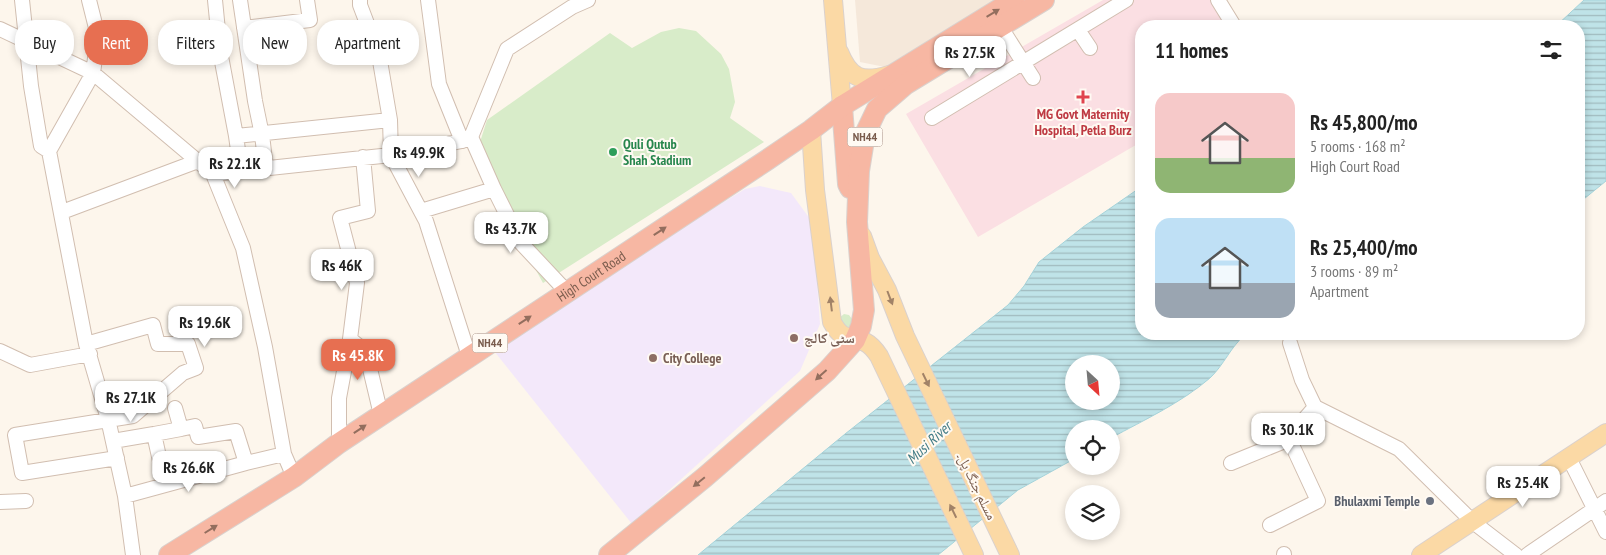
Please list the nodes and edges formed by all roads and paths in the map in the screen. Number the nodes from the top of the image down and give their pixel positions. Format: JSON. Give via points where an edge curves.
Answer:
{"nodes":[{"id":1,"x":22,"y":0,"type":"edge"},
{"id":2,"x":89,"y":0,"type":"edge"},
{"id":3,"x":214,"y":0,"type":"edge"},
{"id":4,"x":240,"y":0,"type":"edge"},
{"id":5,"x":307,"y":0,"type":"edge"},
{"id":6,"x":360,"y":0,"type":"edge"},
{"id":7,"x":428,"y":0,"type":"edge"},
{"id":8,"x":588,"y":0,"type":"edge"},
{"id":9,"x":833,"y":0,"type":"edge"},
{"id":10,"x":1014,"y":0,"type":"edge"},
{"id":11,"x":1044,"y":0,"type":"edge"},
{"id":12,"x":1126,"y":0,"type":"edge"},
{"id":13,"x":1218,"y":0,"type":"edge"},
{"id":14,"x":571,"y":3,"type":"edge"},
{"id":15,"x":23,"y":20,"type":"edge"},
{"id":16,"x":307,"y":20,"type":"edge"},
{"id":17,"x":1230,"y":20,"type":"edge"},
{"id":18,"x":243,"y":21,"type":"edge"},
{"id":19,"x":1000,"y":26,"type":"junction"},
{"id":20,"x":0,"y":29,"type":"edge"},
{"id":21,"x":1078,"y":30,"type":"junction"},
{"id":22,"x":15,"y":37,"type":"edge"},
{"id":23,"x":836,"y":42,"type":"junction"},
{"id":24,"x":1090,"y":48,"type":"dead end"},
{"id":25,"x":1023,"y":63,"type":"junction"},
{"id":26,"x":74,"y":64,"type":"edge"},
{"id":27,"x":29,"y":65,"type":"edge"},
{"id":28,"x":250,"y":65,"type":"edge"},
{"id":29,"x":93,"y":73,"type":"junction"},
{"id":30,"x":892,"y":74,"type":"junction"},
{"id":31,"x":1033,"y":78,"type":"dead end"},
{"id":32,"x":842,"y":106,"type":"junction"},
{"id":33,"x":932,"y":118,"type":"dead end"},
{"id":34,"x":390,"y":120,"type":"junction"},
{"id":35,"x":811,"y":130,"type":"junction"},
{"id":36,"x":262,"y":135,"type":"junction"},
{"id":37,"x":236,"y":136,"type":"junction"},
{"id":38,"x":466,"y":139,"type":"junction"},
{"id":39,"x":49,"y":151,"type":"junction"},
{"id":40,"x":391,"y":155,"type":"junction"},
{"id":41,"x":363,"y":157,"type":"junction"},
{"id":42,"x":198,"y":161,"type":"junction"},
{"id":43,"x":266,"y":168,"type":"junction"},
{"id":44,"x":241,"y":171,"type":"junction"},
{"id":45,"x":213,"y":174,"type":"junction"},
{"id":46,"x":494,"y":189,"type":"junction"},
{"id":47,"x":421,"y":211,"type":"junction"},
{"id":48,"x":62,"y":212,"type":"junction"},
{"id":49,"x":857,"y":213,"type":"junction"},
{"id":50,"x":567,"y":292,"type":"junction"},
{"id":51,"x":350,"y":339,"type":"junction"},
{"id":52,"x":855,"y":340,"type":"junction"},
{"id":53,"x":1290,"y":343,"type":"dead end"},
{"id":54,"x":88,"y":349,"type":"junction"},
{"id":55,"x":0,"y":351,"type":"edge"},
{"id":56,"x":469,"y":356,"type":"junction"},
{"id":57,"x":1315,"y":407,"type":"junction"},
{"id":58,"x":175,"y":408,"type":"dead end"},
{"id":59,"x":381,"y":415,"type":"junction"},
{"id":60,"x":108,"y":419,"type":"junction"},
{"id":61,"x":181,"y":429,"type":"junction"},
{"id":62,"x":1606,"y":432,"type":"edge"},
{"id":63,"x":154,"y":434,"type":"junction"},
{"id":64,"x":1292,"y":438,"type":"junction"},
{"id":65,"x":113,"y":441,"type":"junction"},
{"id":66,"x":338,"y":443,"type":"junction"},
{"id":67,"x":284,"y":454,"type":"junction"},
{"id":68,"x":117,"y":458,"type":"junction"},
{"id":69,"x":1569,"y":458,"type":"junction"},
{"id":70,"x":246,"y":463,"type":"junction"},
{"id":71,"x":1231,"y":463,"type":"dead end"},
{"id":72,"x":294,"y":477,"type":"junction"},
{"id":73,"x":165,"y":484,"type":"junction"},
{"id":74,"x":126,"y":496,"type":"junction"},
{"id":75,"x":26,"y":501,"type":"dead end"},
{"id":76,"x":0,"y":502,"type":"edge"},
{"id":77,"x":1600,"y":504,"type":"edge"},
{"id":78,"x":1473,"y":522,"type":"junction"},
{"id":79,"x":1270,"y":525,"type":"dead end"},
{"id":80,"x":1606,"y":532,"type":"edge"},
{"id":81,"x":133,"y":555,"type":"edge"},
{"id":82,"x":169,"y":555,"type":"edge"},
{"id":83,"x":609,"y":555,"type":"edge"},
{"id":84,"x":974,"y":555,"type":"edge"},
{"id":85,"x":1010,"y":555,"type":"edge"},
{"id":86,"x":1421,"y":555,"type":"edge"},
{"id":87,"x":1516,"y":555,"type":"edge"},
{"id":88,"x":1527,"y":555,"type":"edge"}],
"edges":[{"from":1,"to":15,"type":"street"},
{"from":2,"to":29,"type":"street","via":[[98,36]]},
{"from":3,"to":37,"type":"street"},
{"from":4,"to":18,"type":"street"},
{"from":5,"to":16,"type":"street","via":[[310,20]]},
{"from":6,"to":34,"type":"street","via":[[380,56]]},
{"from":7,"to":38,"type":"street","via":[[439,84]]},
{"from":8,"to":14,"type":"street"},
{"from":9,"to":23,"type":"main road"},
{"from":30,"to":10,"type":"highway","name":"High Court Road","number":"NH44","one_way":true},
{"from":11,"to":19,"type":"highway","number":"NH44"},
{"from":12,"to":21,"type":"street"},
{"from":13,"to":17,"type":"street"},
{"from":14,"to":38,"type":"street","via":[[507,49]]},
{"from":19,"to":25,"type":"street"},
{"from":19,"to":49,"type":"highway","number":"NH44","via":[[906,84],[878,109],[865,134]]},
{"from":20,"to":22,"type":"street"},
{"from":21,"to":24,"type":"street"},
{"from":21,"to":25,"type":"street"},
{"from":23,"to":30,"type":"main road","via":[[852,74],[873,80]]},
{"from":23,"to":32,"type":"main road"},
{"from":25,"to":31,"type":"street"},
{"from":25,"to":33,"type":"street"},
{"from":26,"to":29,"type":"street"},
{"from":27,"to":39,"type":"street","via":[[41,146]]},
{"from":28,"to":36,"type":"street"},
{"from":29,"to":39,"type":"street"},
{"from":29,"to":42,"type":"street"},
{"from":30,"to":32,"type":"highway","name":"High Court Road","number":"NH44"},
{"from":32,"to":35,"type":"highway","name":"High Court Road","number":"NH44"},
{"from":32,"to":49,"type":"highway","via":[[848,184]]},
{"from":34,"to":36,"type":"street"},
{"from":34,"to":40,"type":"street"},
{"from":50,"to":35,"type":"highway","name":"High Court Road","number":"NH44","one_way":true},
{"from":52,"to":35,"type":"main road","one_way":true,"via":[[837,331],[832,322],[815,190]]},
{"from":36,"to":37,"type":"street"},
{"from":36,"to":43,"type":"street"},
{"from":37,"to":44,"type":"street"},
{"from":38,"to":40,"type":"street"},
{"from":38,"to":46,"type":"street"},
{"from":39,"to":48,"type":"street"},
{"from":40,"to":41,"type":"street"},
{"from":40,"to":47,"type":"street"},
{"from":41,"to":43,"type":"street"},
{"from":41,"to":51,"type":"street","via":[[368,211],[340,218],[357,283]]},
{"from":42,"to":45,"type":"street"},
{"from":42,"to":48,"type":"street"},
{"from":43,"to":44,"type":"street"},
{"from":44,"to":45,"type":"street"},
{"from":45,"to":67,"type":"street","via":[[242,248],[265,347]]},
{"from":46,"to":47,"type":"street"},
{"from":46,"to":50,"type":"street","via":[[520,243]]},
{"from":47,"to":56,"type":"street"},
{"from":48,"to":54,"type":"street"},
{"from":49,"to":52,"type":"highway","number":"NH44","via":[[864,310]]},
{"from":49,"to":85,"type":"main road","name":"مسلم جنگ پل۔","one_way":true,"via":[[870,258]]},
{"from":56,"to":50,"type":"highway","name":"High Court Road","number":"NH44","one_way":true},
{"from":51,"to":59,"type":"street","via":[[366,352]]},
{"from":51,"to":66,"type":"street","via":[[339,398]]},
{"from":52,"to":83,"type":"highway","number":"NH44","one_way":true,"via":[[827,370],[705,477]]},
{"from":84,"to":52,"type":"main road","one_way":true,"via":[[879,356],[865,342]]},
{"from":53,"to":57,"type":"street"},
{"from":54,"to":55,"type":"street","via":[[30,365]]},
{"from":54,"to":60,"type":"street"},
{"from":54,"to":60,"type":"street","via":[[153,325],[158,344],[188,344],[196,368],[183,374],[133,416]]},
{"from":56,"to":59,"type":"highway","name":"High Court Road","number":"NH44"},
{"from":57,"to":64,"type":"street"},
{"from":57,"to":78,"type":"street","via":[[1399,448]]},
{"from":58,"to":61,"type":"street"},
{"from":66,"to":59,"type":"highway","name":"High Court Road","number":"NH44","one_way":true},
{"from":60,"to":65,"type":"street"},
{"from":60,"to":68,"type":"street","via":[[15,435],[22,473]]},
{"from":61,"to":63,"type":"street"},
{"from":61,"to":70,"type":"street","via":[[195,426],[198,437],[236,431]]},
{"from":62,"to":69,"type":"main road"},
{"from":63,"to":65,"type":"street"},
{"from":63,"to":73,"type":"street"},
{"from":64,"to":71,"type":"street"},
{"from":64,"to":79,"type":"street","via":[[1293,447],[1318,501]]},
{"from":65,"to":68,"type":"street"},
{"from":66,"to":72,"type":"highway","name":"High Court Road","number":"NH44"},
{"from":67,"to":70,"type":"street"},
{"from":67,"to":72,"type":"street"},
{"from":68,"to":74,"type":"street"},
{"from":69,"to":77,"type":"street"},
{"from":69,"to":78,"type":"main road"},
{"from":70,"to":73,"type":"street"},
{"from":82,"to":72,"type":"highway","name":"High Court Road","number":"NH44","one_way":true},
{"from":73,"to":74,"type":"street"},
{"from":74,"to":81,"type":"street"},
{"from":75,"to":76,"type":"street"},
{"from":77,"to":80,"type":"street"},
{"from":77,"to":88,"type":"street"},
{"from":78,"to":86,"type":"main road"},
{"from":78,"to":87,"type":"street"}]}
